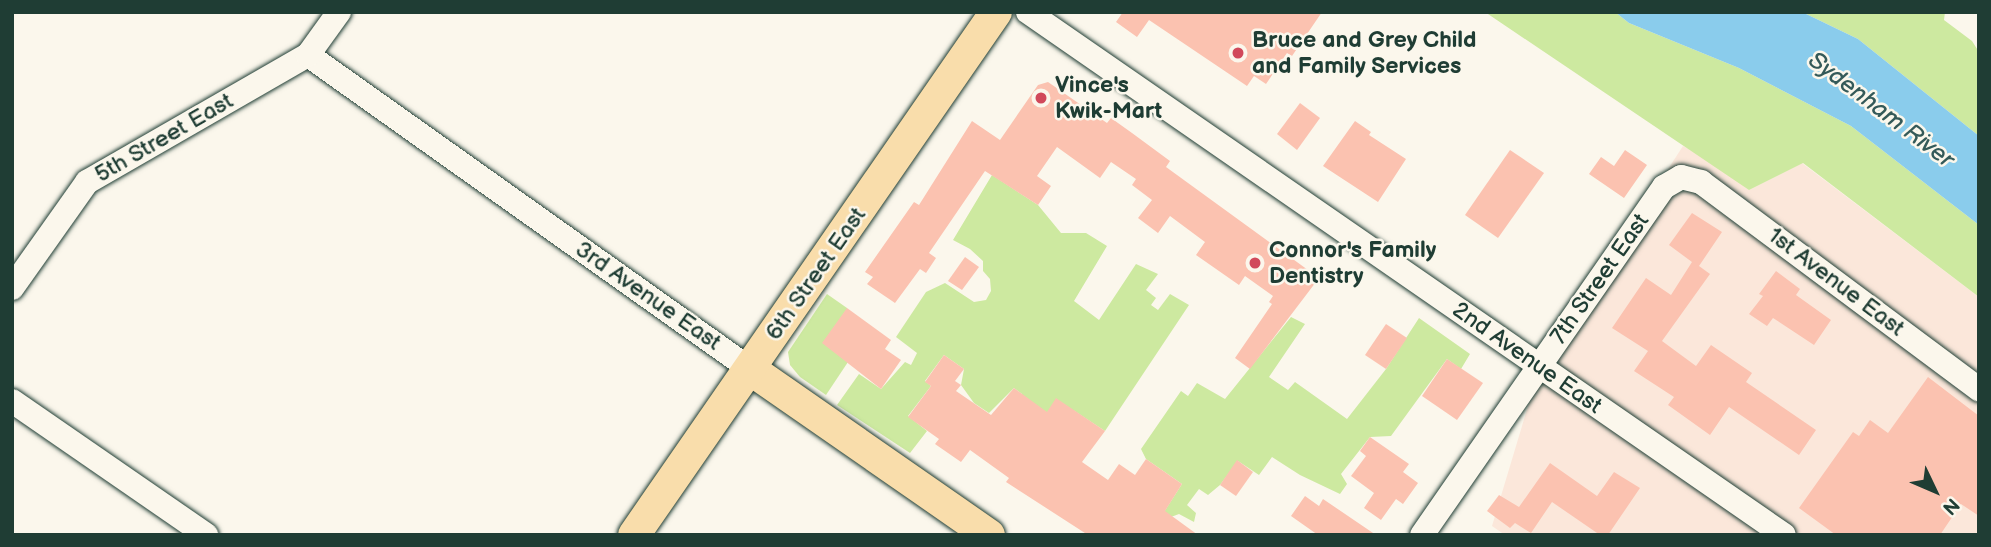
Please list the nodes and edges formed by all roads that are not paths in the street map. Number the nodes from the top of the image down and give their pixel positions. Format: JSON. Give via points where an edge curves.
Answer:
{"nodes":[{"id":1,"x":338,"y":12,"type":"edge"},
{"id":2,"x":996,"y":12,"type":"edge"},
{"id":3,"x":1028,"y":12,"type":"edge"},
{"id":4,"x":308,"y":55,"type":"junction"},
{"id":5,"x":1692,"y":178,"type":"joint"},
{"id":6,"x":12,"y":288,"type":"edge"},
{"id":7,"x":1539,"y":366,"type":"junction"},
{"id":8,"x":750,"y":369,"type":"junction"},
{"id":9,"x":1979,"y":389,"type":"edge"},
{"id":10,"x":12,"y":401,"type":"edge"},
{"id":11,"x":206,"y":535,"type":"edge"},
{"id":12,"x":634,"y":535,"type":"edge"},
{"id":13,"x":989,"y":535,"type":"edge"},
{"id":14,"x":1422,"y":535,"type":"edge"},
{"id":15,"x":1784,"y":535,"type":"edge"}],
"edges":[{"from":1,"to":4,"type":"street","name":"5th Street East"},
{"from":2,"to":8,"type":"main road","name":"6th Street East"},
{"from":3,"to":7,"type":"street","name":"2nd Avenue East"},
{"from":4,"to":6,"type":"street","name":"5th Street East","via":[[87,182]]},
{"from":4,"to":8,"type":"street","name":"3rd Avenue East"},
{"from":5,"to":7,"type":"street","name":"7th Street East","via":[[1681,177],[1664,187]]},
{"from":5,"to":9,"type":"street","name":"1st Avenue East"},
{"from":7,"to":14,"type":"street","name":"7th Street East"},
{"from":7,"to":15,"type":"street","name":"2nd Avenue East"},
{"from":8,"to":12,"type":"main road","name":"6th Street East"},
{"from":8,"to":13,"type":"main road","name":"3rd Avenue East"},
{"from":10,"to":11,"type":"street"}]}
